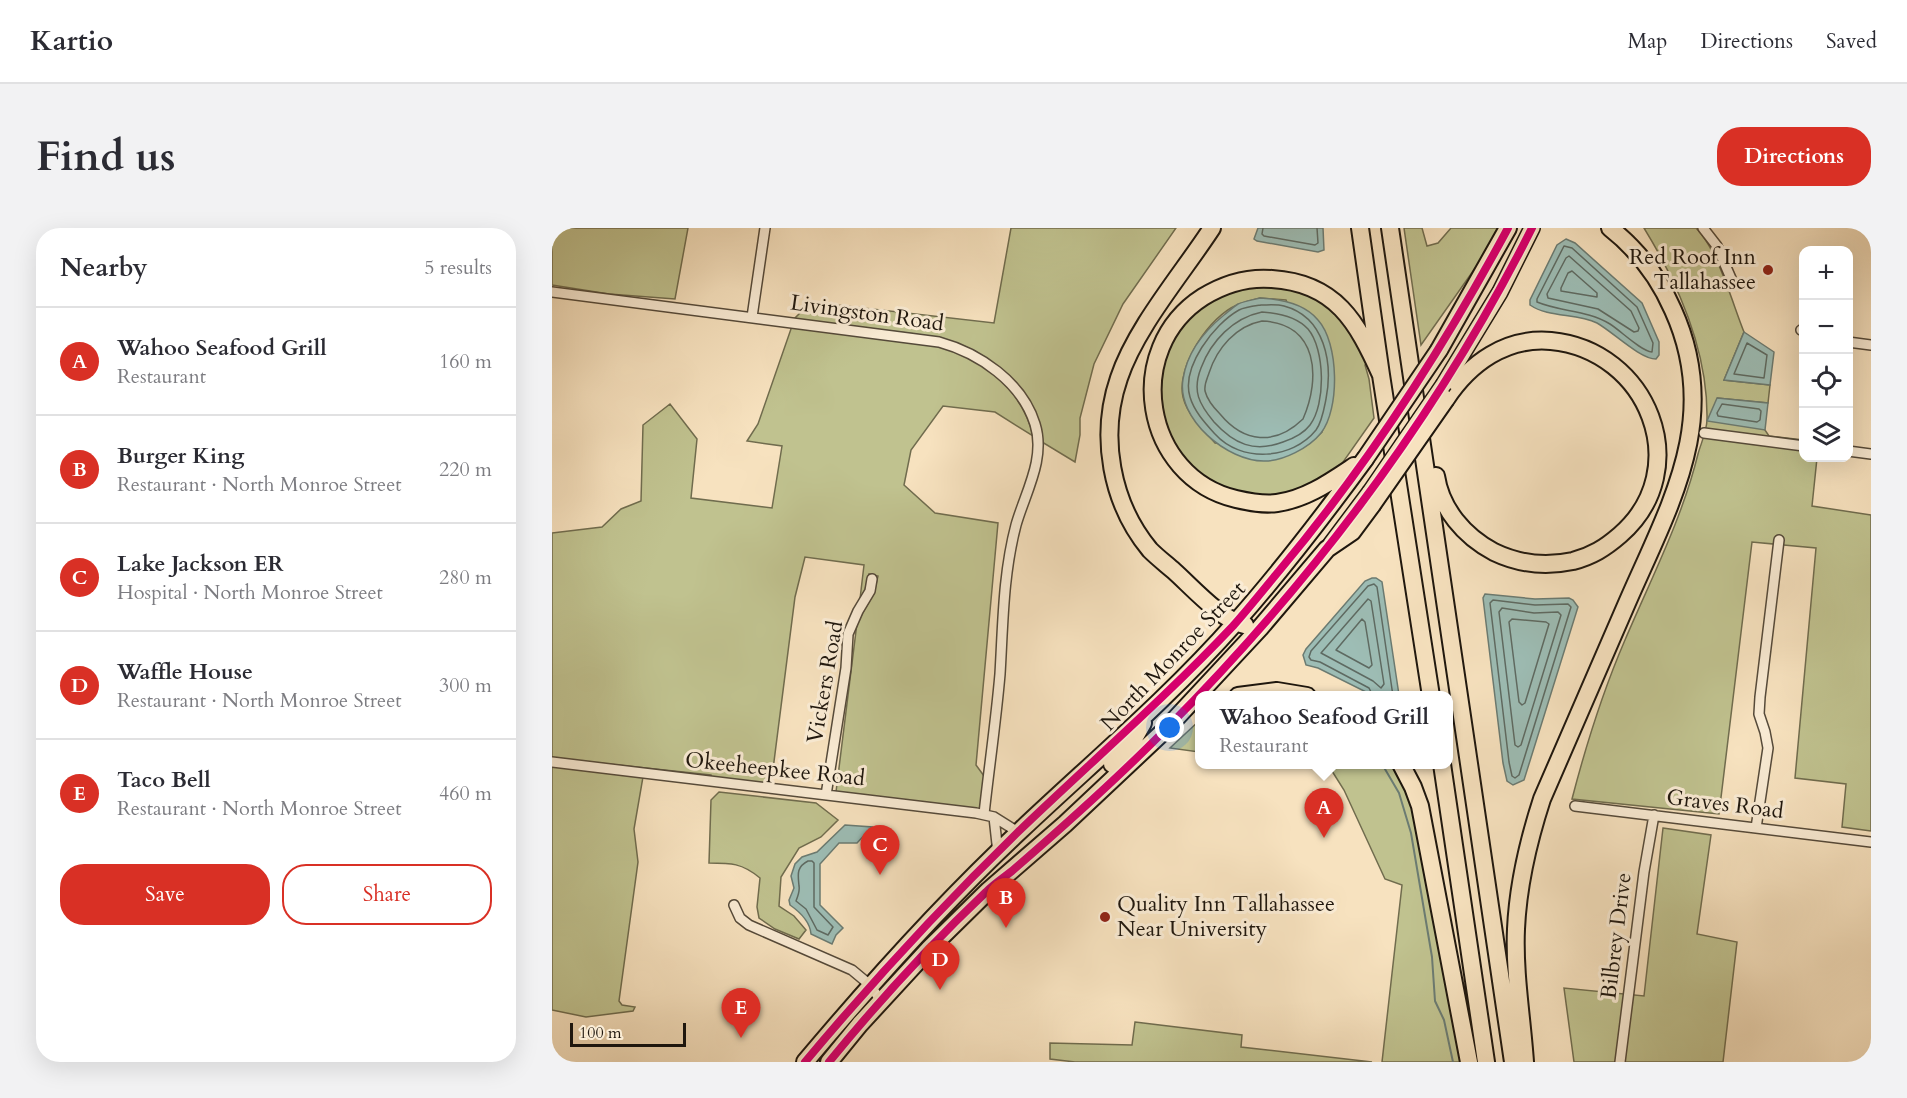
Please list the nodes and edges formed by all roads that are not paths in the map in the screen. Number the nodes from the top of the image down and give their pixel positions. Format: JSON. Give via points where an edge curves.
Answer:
{"nodes":[{"id":1,"x":765,"y":228,"type":"edge"},
{"id":2,"x":1212,"y":228,"type":"edge"},
{"id":3,"x":1360,"y":228,"type":"edge"},
{"id":4,"x":1390,"y":228,"type":"edge"},
{"id":5,"x":1508,"y":228,"type":"edge"},
{"id":6,"x":1532,"y":228,"type":"edge"},
{"id":7,"x":1596,"y":228,"type":"edge"},
{"id":8,"x":1610,"y":228,"type":"edge"},
{"id":9,"x":1703,"y":228,"type":"edge"},
{"id":10,"x":1655,"y":277,"type":"junction"},
{"id":11,"x":1732,"y":283,"type":"dead end"},
{"id":12,"x":552,"y":292,"type":"edge"},
{"id":13,"x":752,"y":317,"type":"junction"},
{"id":14,"x":1406,"y":340,"type":"junction"},
{"id":15,"x":1853,"y":343,"type":"edge"},
{"id":16,"x":1871,"y":345,"type":"edge"},
{"id":17,"x":1381,"y":375,"type":"junction"},
{"id":18,"x":1445,"y":392,"type":"junction"},
{"id":19,"x":1704,"y":433,"type":"dead end"},
{"id":20,"x":1799,"y":445,"type":"edge"},
{"id":21,"x":1853,"y":452,"type":"edge"},
{"id":22,"x":1871,"y":454,"type":"edge"},
{"id":23,"x":1365,"y":459,"type":"junction"},
{"id":24,"x":1779,"y":540,"type":"dead end"},
{"id":25,"x":873,"y":579,"type":"dead end"},
{"id":26,"x":1235,"y":623,"type":"junction"},
{"id":27,"x":1260,"y":628,"type":"junction"},
{"id":28,"x":1201,"y":691,"type":"edge"},
{"id":29,"x":1430,"y":691,"type":"edge"},
{"id":30,"x":1195,"y":698,"type":"edge"},
{"id":31,"x":1150,"y":709,"type":"junction"},
{"id":32,"x":1195,"y":715,"type":"edge"},
{"id":33,"x":1165,"y":730,"type":"junction"},
{"id":34,"x":552,"y":762,"type":"edge"},
{"id":35,"x":1403,"y":769,"type":"edge"},
{"id":36,"x":1443,"y":769,"type":"edge"},
{"id":37,"x":826,"y":795,"type":"junction"},
{"id":38,"x":1575,"y":806,"type":"dead end"},
{"id":39,"x":1654,"y":815,"type":"junction"},
{"id":40,"x":989,"y":816,"type":"junction"},
{"id":41,"x":1756,"y":828,"type":"junction"},
{"id":42,"x":1018,"y":832,"type":"junction"},
{"id":43,"x":1871,"y":842,"type":"edge"},
{"id":44,"x":1035,"y":850,"type":"junction"},
{"id":45,"x":998,"y":853,"type":"junction"},
{"id":46,"x":989,"y":890,"type":"junction"},
{"id":47,"x":734,"y":905,"type":"dead end"},
{"id":48,"x":870,"y":985,"type":"junction"},
{"id":49,"x":881,"y":1001,"type":"junction"},
{"id":50,"x":805,"y":1062,"type":"edge"},
{"id":51,"x":829,"y":1062,"type":"edge"},
{"id":52,"x":1469,"y":1062,"type":"edge"},
{"id":53,"x":1486,"y":1062,"type":"edge"},
{"id":54,"x":1513,"y":1062,"type":"edge"},
{"id":55,"x":1525,"y":1062,"type":"edge"},
{"id":56,"x":1620,"y":1062,"type":"edge"}],
"edges":[{"from":1,"to":13,"type":"street"},
{"from":2,"to":26,"type":"highway","via":[[1149,321],[1118,379],[1110,462],[1120,500],[1151,550]]},
{"from":3,"to":17,"type":"highway"},
{"from":4,"to":14,"type":"highway"},
{"from":5,"to":23,"type":"highway","name":"North Monroe Street","bridge":true,"via":[[1438,350]]},
{"from":6,"to":18,"type":"main road"},
{"from":7,"to":10,"type":"highway"},
{"from":8,"to":10,"type":"highway"},
{"from":9,"to":11,"type":"street","via":[[1722,257]]},
{"from":10,"to":55,"type":"highway","via":[[1683,332],[1691,362],[1693,421],[1679,478],[1542,799],[1526,852],[1516,929]]},
{"from":12,"to":13,"type":"street","name":"Livingston Road"},
{"from":13,"to":40,"type":"street","name":"Livingston Road","via":[[950,345],[999,373],[1032,416],[1038,449],[1008,563]]},
{"from":14,"to":18,"type":"highway","name":"North Monroe Street","via":[[1417,361],[1438,490],[1462,529],[1478,543],[1509,559],[1560,564],[1595,554],[1628,528],[1641,511],[1656,470],[1655,432],[1637,388],[1607,360],[1562,342],[1522,343],[1497,351],[1474,365]]},
{"from":14,"to":54,"type":"highway"},
{"from":15,"to":16,"type":"street"},
{"from":17,"to":23,"type":"highway","via":[[1352,319],[1334,301],[1303,285],[1260,278],[1218,288],[1194,303],[1178,318],[1155,360],[1152,404],[1167,448],[1202,485],[1225,497],[1276,503],[1300,497]]},
{"from":17,"to":29,"type":"highway"},
{"from":18,"to":27,"type":"highway","name":"North Monroe Street","bridge":true,"via":[[1352,532],[1327,549]]},
{"from":19,"to":20,"type":"street"},
{"from":21,"to":22,"type":"street"},
{"from":23,"to":26,"type":"highway","name":"North Monroe Street","via":[[1313,530]]},
{"from":24,"to":41,"type":"street","via":[[1760,697],[1759,714],[1768,748]]},
{"from":25,"to":37,"type":"street","name":"Vickers Road","via":[[848,634]]},
{"from":26,"to":27,"type":"highway"},
{"from":26,"to":31,"type":"highway","name":"North Monroe Street"},
{"from":27,"to":28,"type":"highway","name":"North Monroe Street"},
{"from":30,"to":33,"type":"highway","name":"North Monroe Street"},
{"from":31,"to":42,"type":"highway","name":"North Monroe Street"},
{"from":31,"to":44,"type":"highway","via":[[1127,751],[1042,830]]},
{"from":32,"to":33,"type":"highway"},
{"from":33,"to":44,"type":"highway","name":"North Monroe Street"},
{"from":34,"to":37,"type":"street","name":"Okeeheepkee Road"},
{"from":35,"to":52,"type":"highway","via":[[1420,806]]},
{"from":36,"to":53,"type":"highway"},
{"from":37,"to":40,"type":"street","name":"Okeeheepkee Road"},
{"from":38,"to":39,"type":"street","name":"Graves Road"},
{"from":39,"to":41,"type":"street","name":"Graves Road"},
{"from":39,"to":56,"type":"street","name":"Bilbrey Drive"},
{"from":40,"to":42,"type":"street","name":"Okeeheepkee Road"},
{"from":40,"to":45,"type":"street"},
{"from":41,"to":43,"type":"street","name":"Graves Road"},
{"from":42,"to":45,"type":"highway","name":"North Monroe Street"},
{"from":42,"to":46,"type":"highway","via":[[1017,846]]},
{"from":44,"to":46,"type":"highway","name":"North Monroe Street"},
{"from":45,"to":48,"type":"highway","name":"North Monroe Street"},
{"from":46,"to":49,"type":"highway","name":"North Monroe Street"},
{"from":47,"to":48,"type":"street","via":[[749,926],[838,962]]},
{"from":48,"to":49,"type":"street"},
{"from":48,"to":50,"type":"highway","name":"North Monroe Street"},
{"from":49,"to":51,"type":"highway","name":"North Monroe Street"}]}
